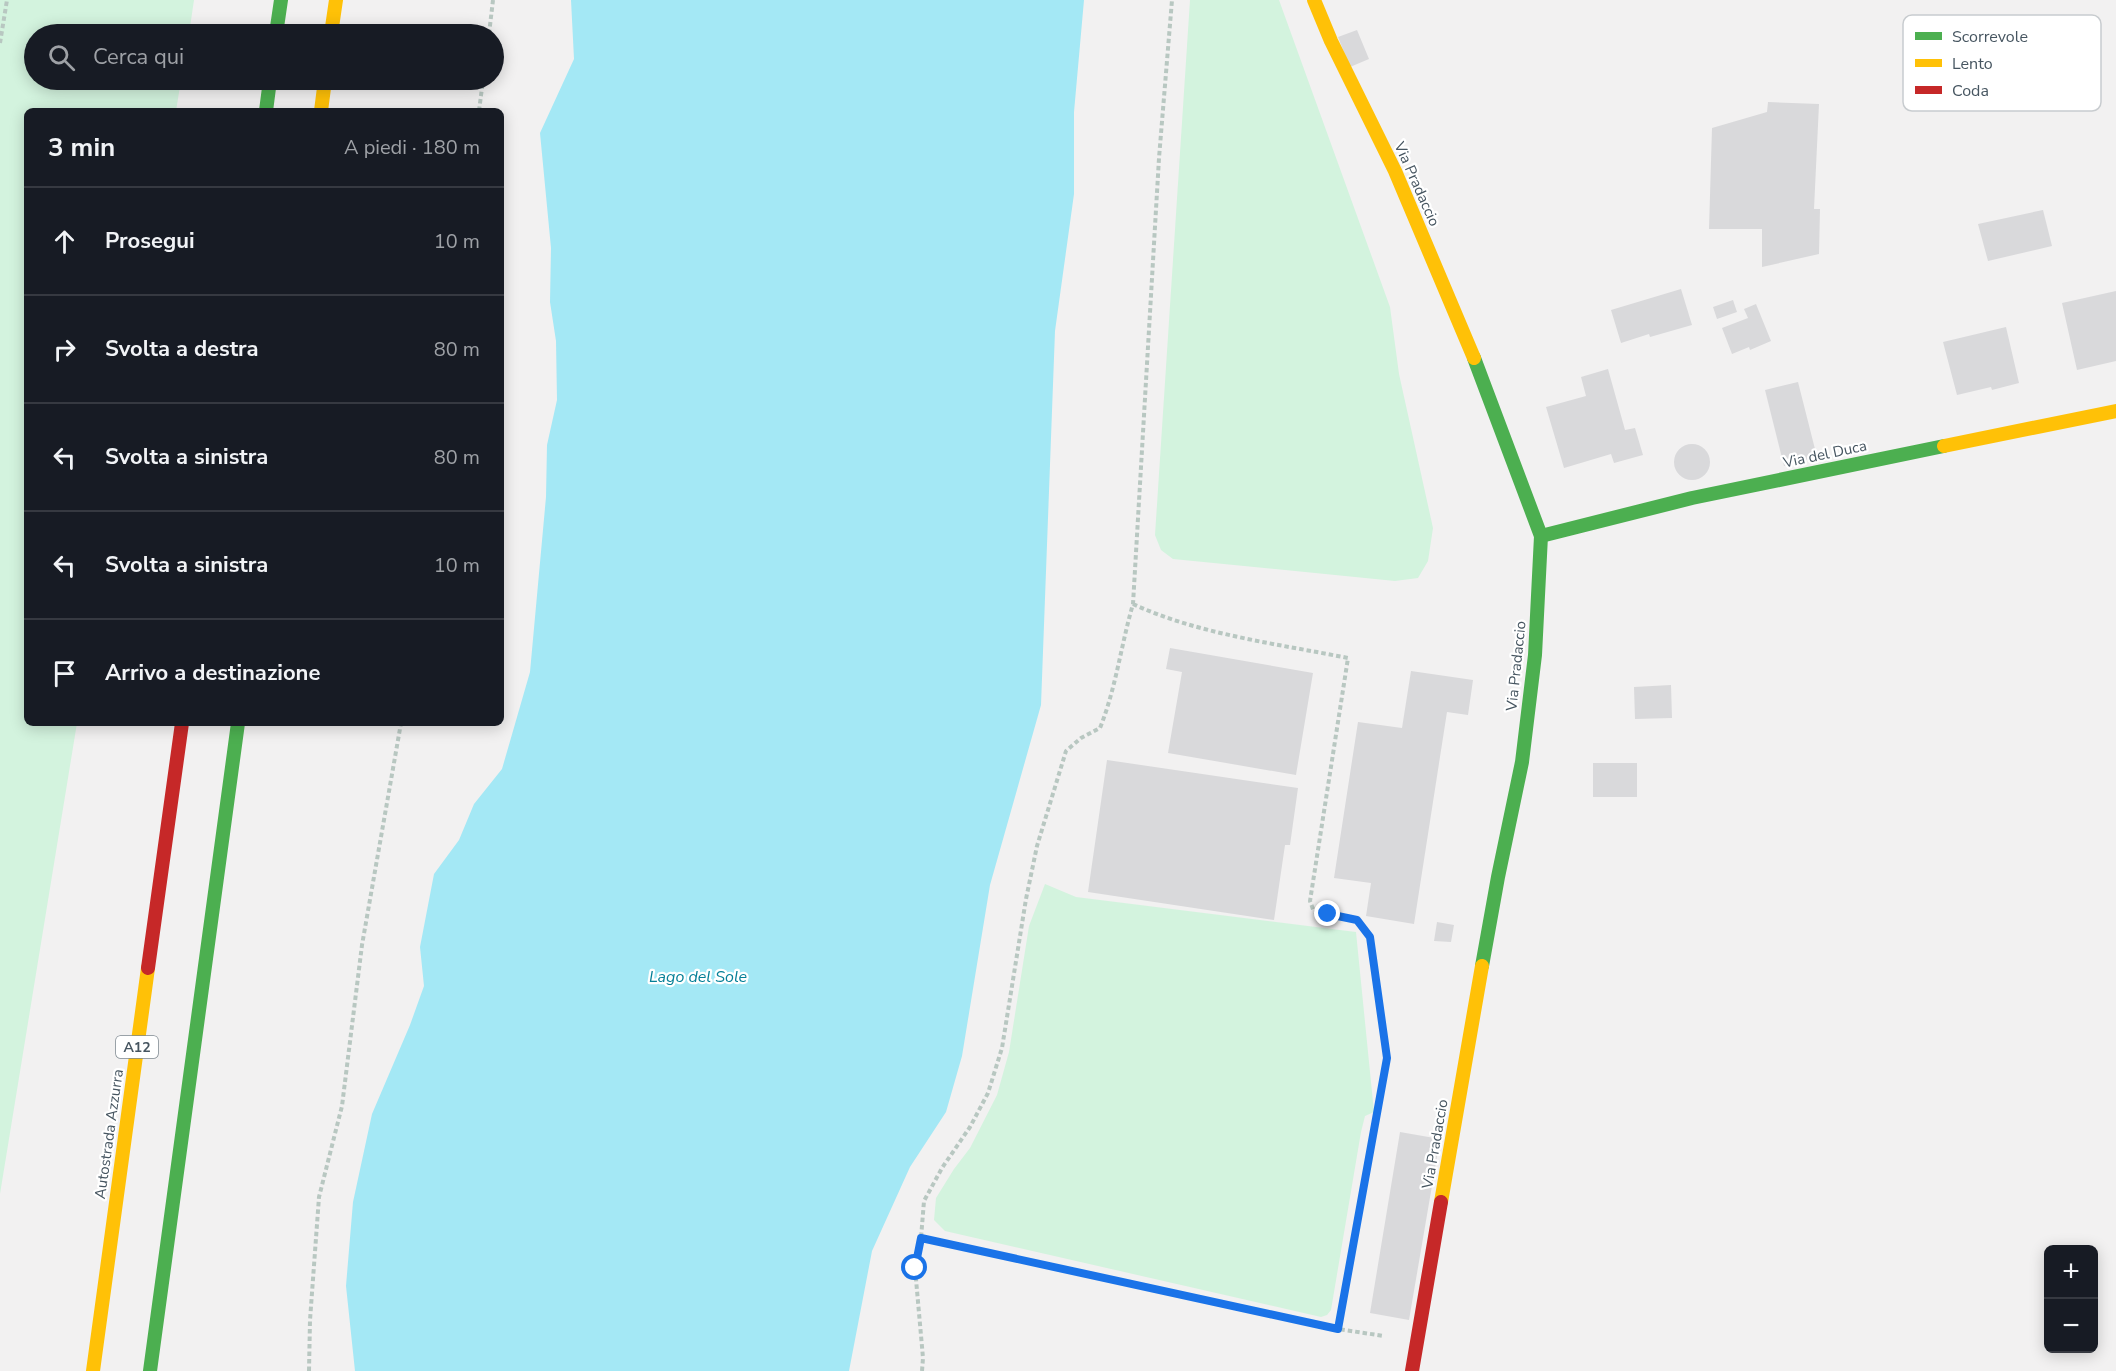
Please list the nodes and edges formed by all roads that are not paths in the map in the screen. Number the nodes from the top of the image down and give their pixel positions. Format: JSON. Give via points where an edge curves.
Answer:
{"nodes":[{"id":1,"x":281,"y":0,"type":"edge"},
{"id":2,"x":336,"y":0,"type":"edge"},
{"id":3,"x":1314,"y":0,"type":"edge"},
{"id":4,"x":277,"y":24,"type":"edge"},
{"id":5,"x":333,"y":24,"type":"edge"},
{"id":6,"x":269,"y":90,"type":"edge"},
{"id":7,"x":324,"y":90,"type":"edge"},
{"id":8,"x":266,"y":108,"type":"edge"},
{"id":9,"x":321,"y":108,"type":"edge"},
{"id":10,"x":2116,"y":411,"type":"edge"},
{"id":11,"x":1541,"y":536,"type":"junction"},
{"id":12,"x":182,"y":726,"type":"edge"},
{"id":13,"x":238,"y":726,"type":"edge"},
{"id":14,"x":93,"y":1371,"type":"edge"},
{"id":15,"x":150,"y":1371,"type":"edge"},
{"id":16,"x":1412,"y":1371,"type":"edge"}],
"edges":[{"from":1,"to":4,"type":"main road"},
{"from":2,"to":5,"type":"main road"},
{"from":3,"to":11,"type":"main road","name":"Via Pradaccio","via":[[1465,336]]},
{"from":6,"to":8,"type":"main road"},
{"from":7,"to":9,"type":"main road"},
{"from":10,"to":11,"type":"main road","name":"Via del Duca","via":[[1692,498]]},
{"from":11,"to":16,"type":"main road","name":"Via Pradaccio","via":[[1535,656],[1522,762],[1496,889]]},
{"from":12,"to":14,"type":"main road","name":"Autostrada Azzurra","number":"A12"},
{"from":13,"to":15,"type":"main road"}]}
